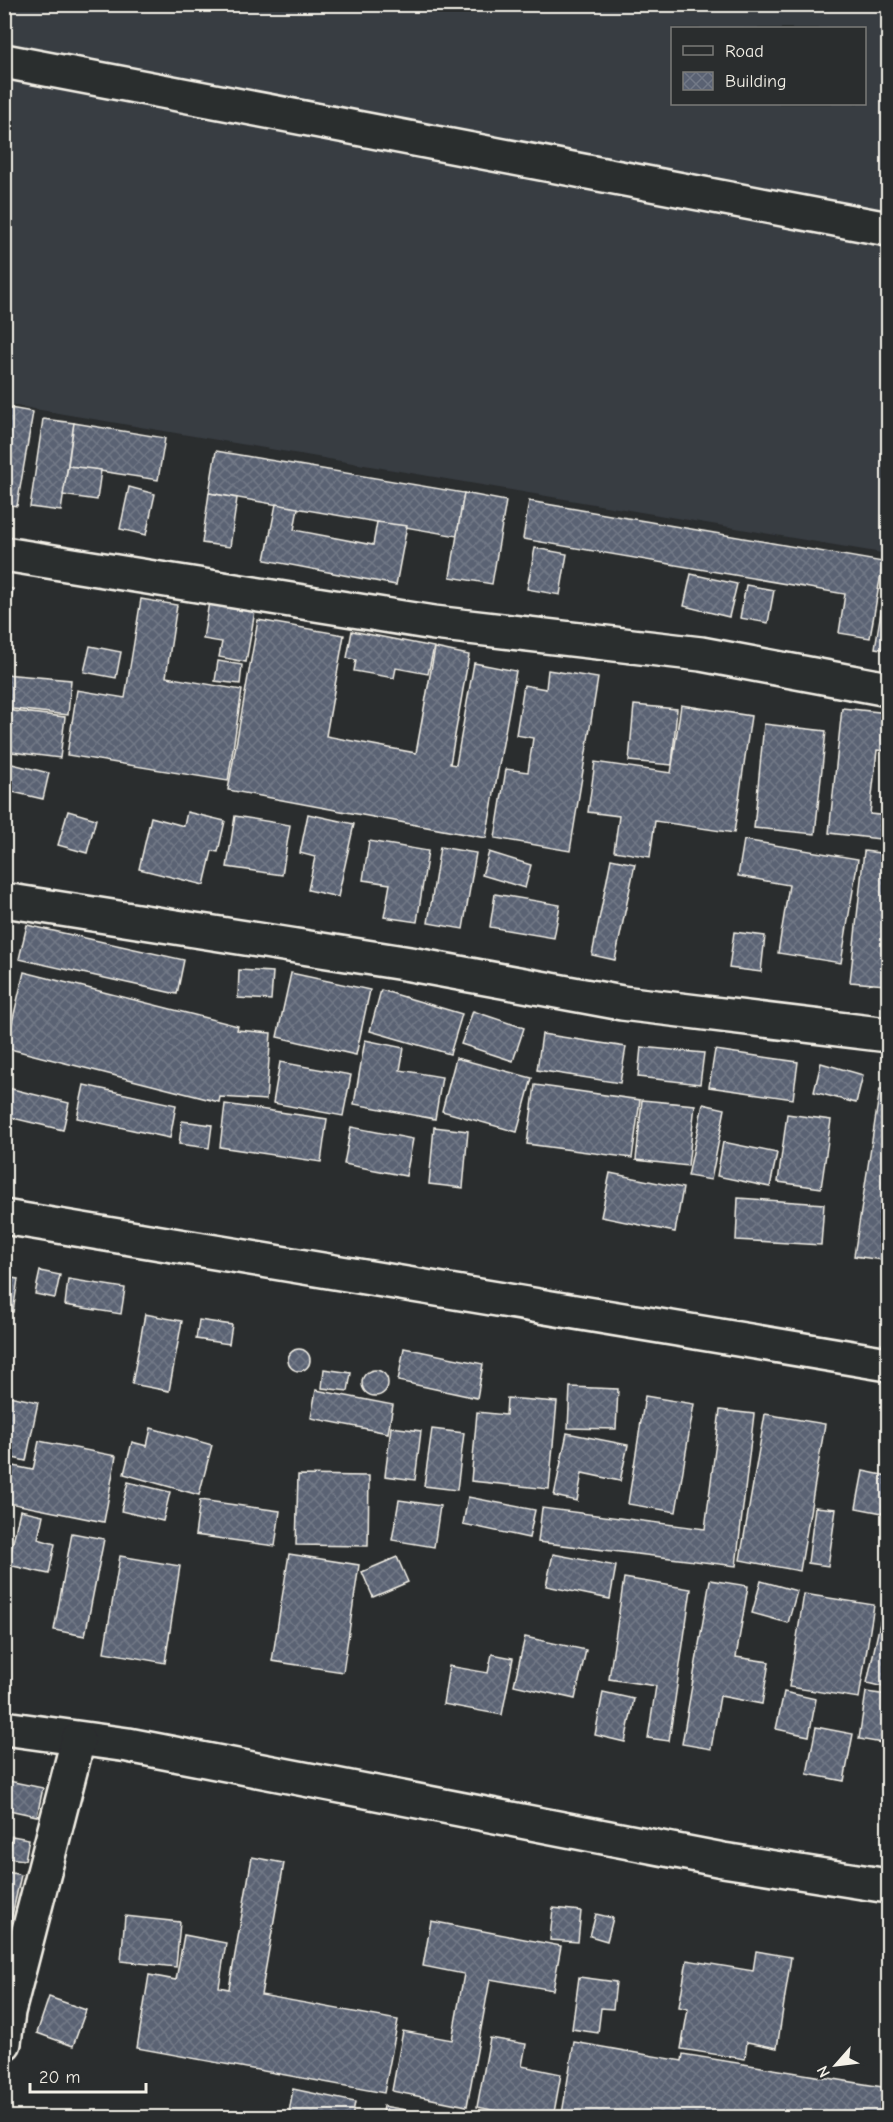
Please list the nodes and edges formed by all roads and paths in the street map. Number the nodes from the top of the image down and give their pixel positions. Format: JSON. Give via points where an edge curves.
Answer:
{"nodes":[{"id":1,"x":4,"y":61,"type":"edge"},
{"id":2,"x":888,"y":229,"type":"edge"},
{"id":3,"x":4,"y":554,"type":"edge"},
{"id":4,"x":888,"y":689,"type":"edge"},
{"id":5,"x":4,"y":900,"type":"edge"},
{"id":6,"x":888,"y":1035,"type":"edge"},
{"id":7,"x":4,"y":1217,"type":"edge"},
{"id":8,"x":888,"y":1364,"type":"edge"},
{"id":9,"x":4,"y":1728,"type":"edge"},
{"id":10,"x":78,"y":1740,"type":"junction"},
{"id":11,"x":888,"y":1886,"type":"edge"},
{"id":12,"x":4,"y":2043,"type":"edge"}],
"edges":[{"from":1,"to":2,"type":"street"},
{"from":3,"to":4,"type":"street","via":[[434,622],[701,654]]},
{"from":5,"to":6,"type":"street","via":[[410,964],[622,1003]]},
{"from":7,"to":8,"type":"street"},
{"from":9,"to":10,"type":"street"},
{"from":10,"to":11,"type":"street","via":[[128,1745],[723,1860]]},
{"from":10,"to":12,"type":"street","via":[[8,2012]]}]}
